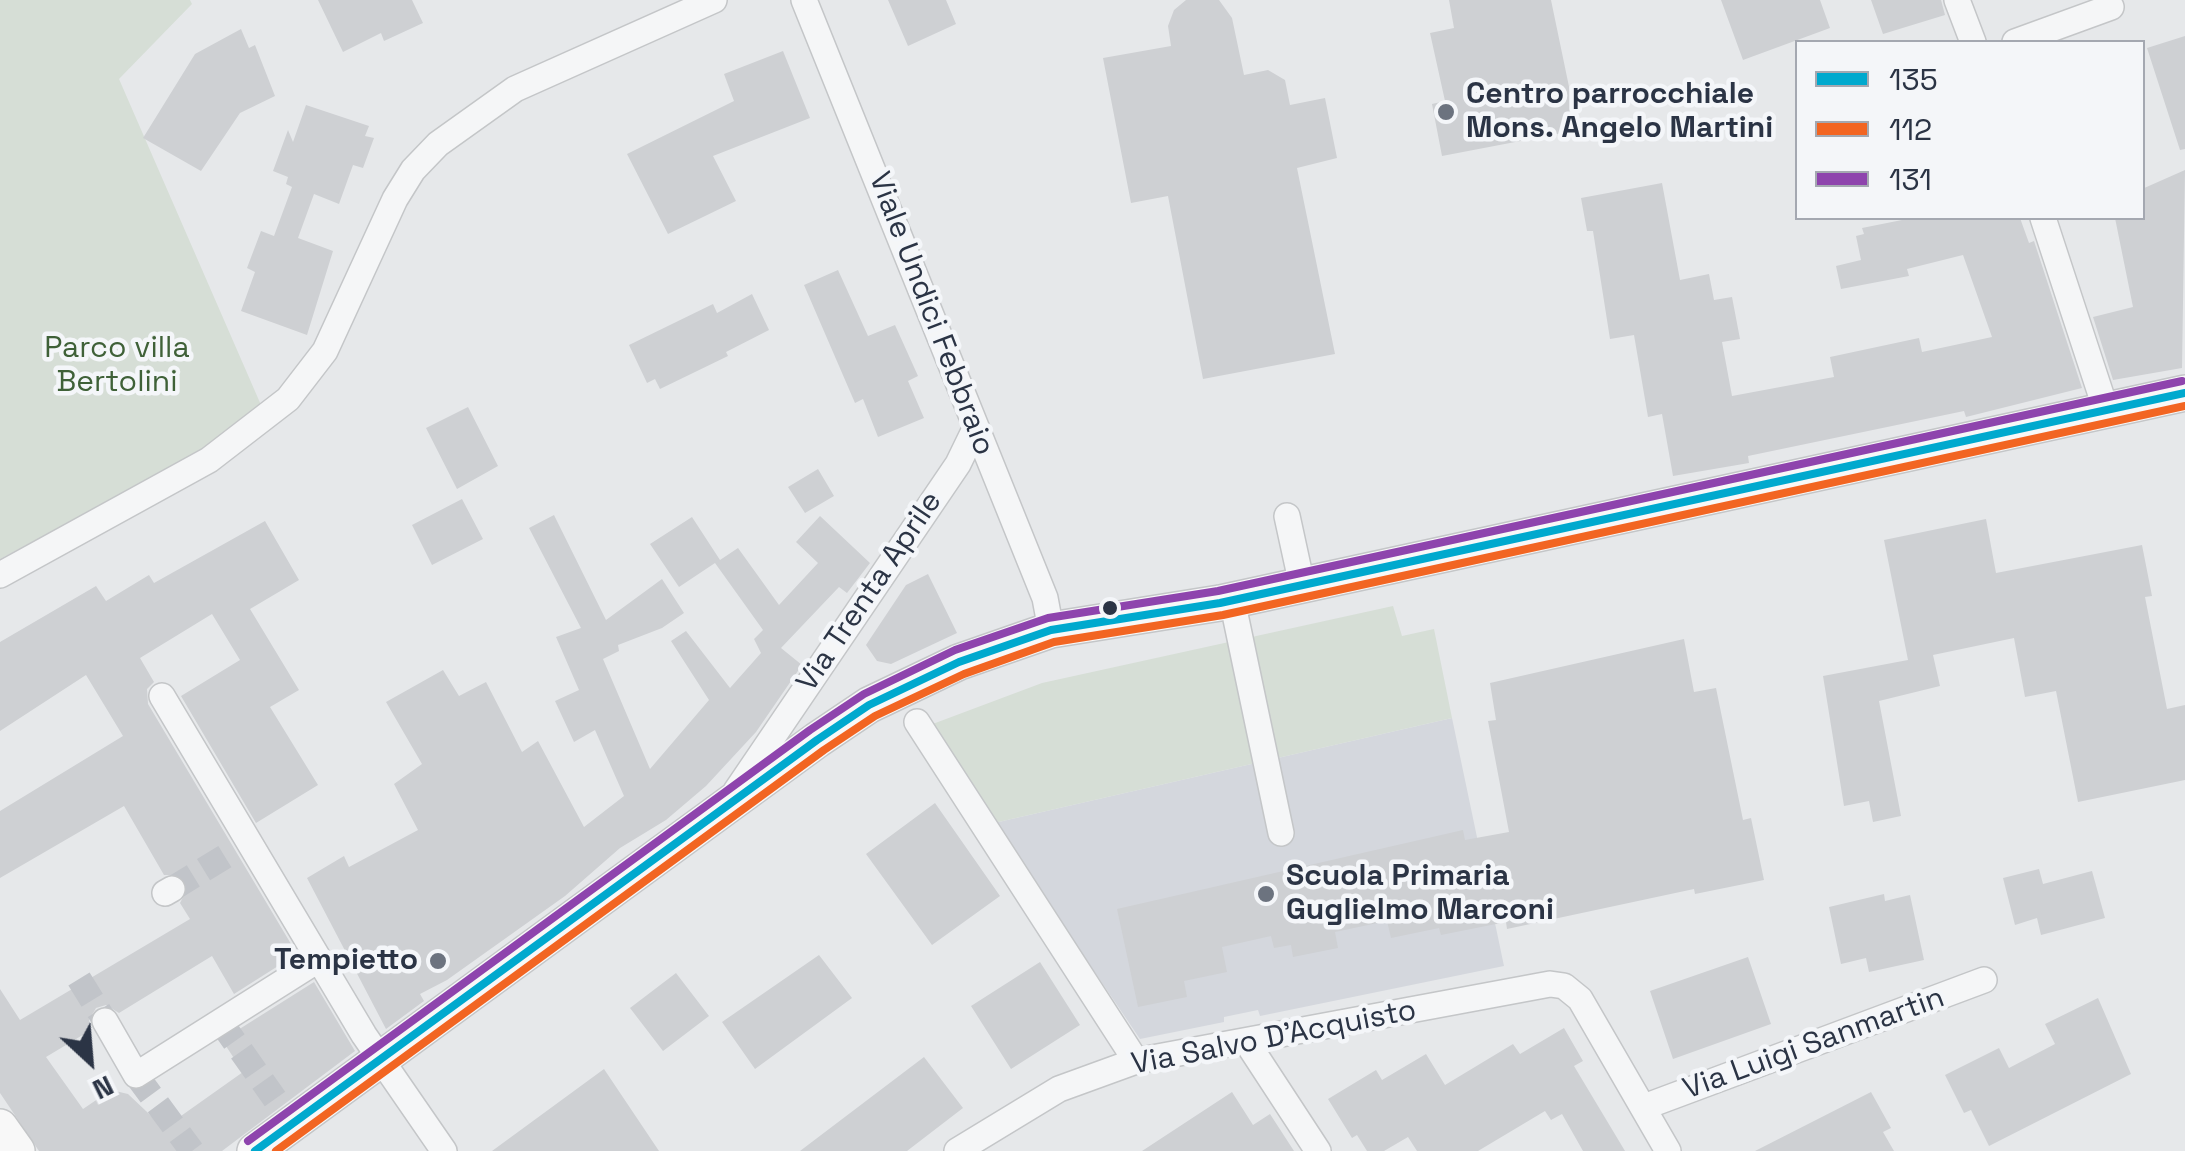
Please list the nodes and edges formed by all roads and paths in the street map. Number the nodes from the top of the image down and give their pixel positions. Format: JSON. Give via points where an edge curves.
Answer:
{"nodes":[{"id":1,"x":714,"y":0,"type":"edge"},
{"id":2,"x":804,"y":0,"type":"edge"},
{"id":3,"x":1957,"y":0,"type":"edge"},
{"id":4,"x":2111,"y":7,"type":"dead end"},
{"id":5,"x":1973,"y":40,"type":"edge"},
{"id":6,"x":2020,"y":40,"type":"edge"},
{"id":7,"x":2044,"y":220,"type":"edge"},
{"id":8,"x":2185,"y":392,"type":"edge"},
{"id":9,"x":2106,"y":410,"type":"junction"},
{"id":10,"x":975,"y":428,"type":"junction"},
{"id":11,"x":1287,"y":516,"type":"dead end"},
{"id":12,"x":0,"y":575,"type":"edge"},
{"id":13,"x":1302,"y":585,"type":"junction"},
{"id":14,"x":1232,"y":600,"type":"junction"},
{"id":15,"x":1051,"y":630,"type":"junction"},
{"id":16,"x":162,"y":696,"type":"dead end"},
{"id":17,"x":917,"y":722,"type":"dead end"},
{"id":18,"x":728,"y":803,"type":"junction"},
{"id":19,"x":1281,"y":833,"type":"dead end"},
{"id":20,"x":318,"y":960,"type":"junction"},
{"id":21,"x":1984,"y":980,"type":"dead end"},
{"id":22,"x":105,"y":1021,"type":"tunnel mouth"},
{"id":23,"x":1248,"y":1044,"type":"junction"},
{"id":24,"x":379,"y":1058,"type":"junction"},
{"id":25,"x":1136,"y":1061,"type":"junction"},
{"id":26,"x":1644,"y":1107,"type":"junction"},
{"id":27,"x":0,"y":1127,"type":"edge"},
{"id":28,"x":991,"y":1141,"type":"edge"},
{"id":29,"x":17,"y":1151,"type":"edge"},
{"id":30,"x":255,"y":1151,"type":"edge"},
{"id":31,"x":444,"y":1151,"type":"edge"},
{"id":32,"x":957,"y":1151,"type":"edge"},
{"id":33,"x":1318,"y":1151,"type":"edge"},
{"id":34,"x":1668,"y":1151,"type":"edge"}],
"edges":[{"from":1,"to":12,"type":"street","via":[[515,90],[438,144],[394,198],[325,350],[288,399],[210,460]]},
{"from":2,"to":10,"type":"street","name":"Viale Undici Febbraio"},
{"from":3,"to":5,"type":"street"},
{"from":4,"to":6,"type":"street"},
{"from":7,"to":9,"type":"street"},
{"from":8,"to":9,"type":"main road","name":"Via Trenta Aprile"},
{"from":9,"to":13,"type":"main road","name":"Via Trenta Aprile"},
{"from":10,"to":15,"type":"street","name":"Viale Undici Febbraio","via":[[1045,598]]},
{"from":10,"to":18,"type":"street","name":"Via Trenta Aprile","via":[[958,464]]},
{"from":11,"to":13,"type":"street"},
{"from":13,"to":14,"type":"main road","name":"Via Trenta Aprile"},
{"from":14,"to":15,"type":"main road","name":"Via Trenta Aprile"},
{"from":14,"to":19,"type":"street"},
{"from":15,"to":18,"type":"main road","name":"Via Trenta Aprile","via":[[959,662],[880,700]]},
{"from":16,"to":20,"type":"street","via":[[242,842]]},
{"from":17,"to":25,"type":"street"},
{"from":18,"to":24,"type":"main road","name":"Via Trenta Aprile"},
{"from":20,"to":22,"type":"street","via":[[136,1075]]},
{"from":20,"to":24,"type":"street"},
{"from":21,"to":26,"type":"street","name":"Via Luigi Sanmartin"},
{"from":23,"to":25,"type":"street","name":"Via Salvo D'Acquisto"},
{"from":23,"to":26,"type":"street","name":"Via Salvo D'Acquisto","via":[[1564,986],[1580,999]]},
{"from":23,"to":33,"type":"street"},
{"from":24,"to":30,"type":"main road","name":"Via Trenta Aprile"},
{"from":24,"to":31,"type":"street"},
{"from":25,"to":28,"type":"street","name":"Via Salvo D'Acquisto","via":[[1059,1089]]},
{"from":26,"to":34,"type":"street"},
{"from":27,"to":29,"type":"main road"},
{"from":28,"to":32,"type":"street","name":"Via Salvo D'Acquisto"}]}
